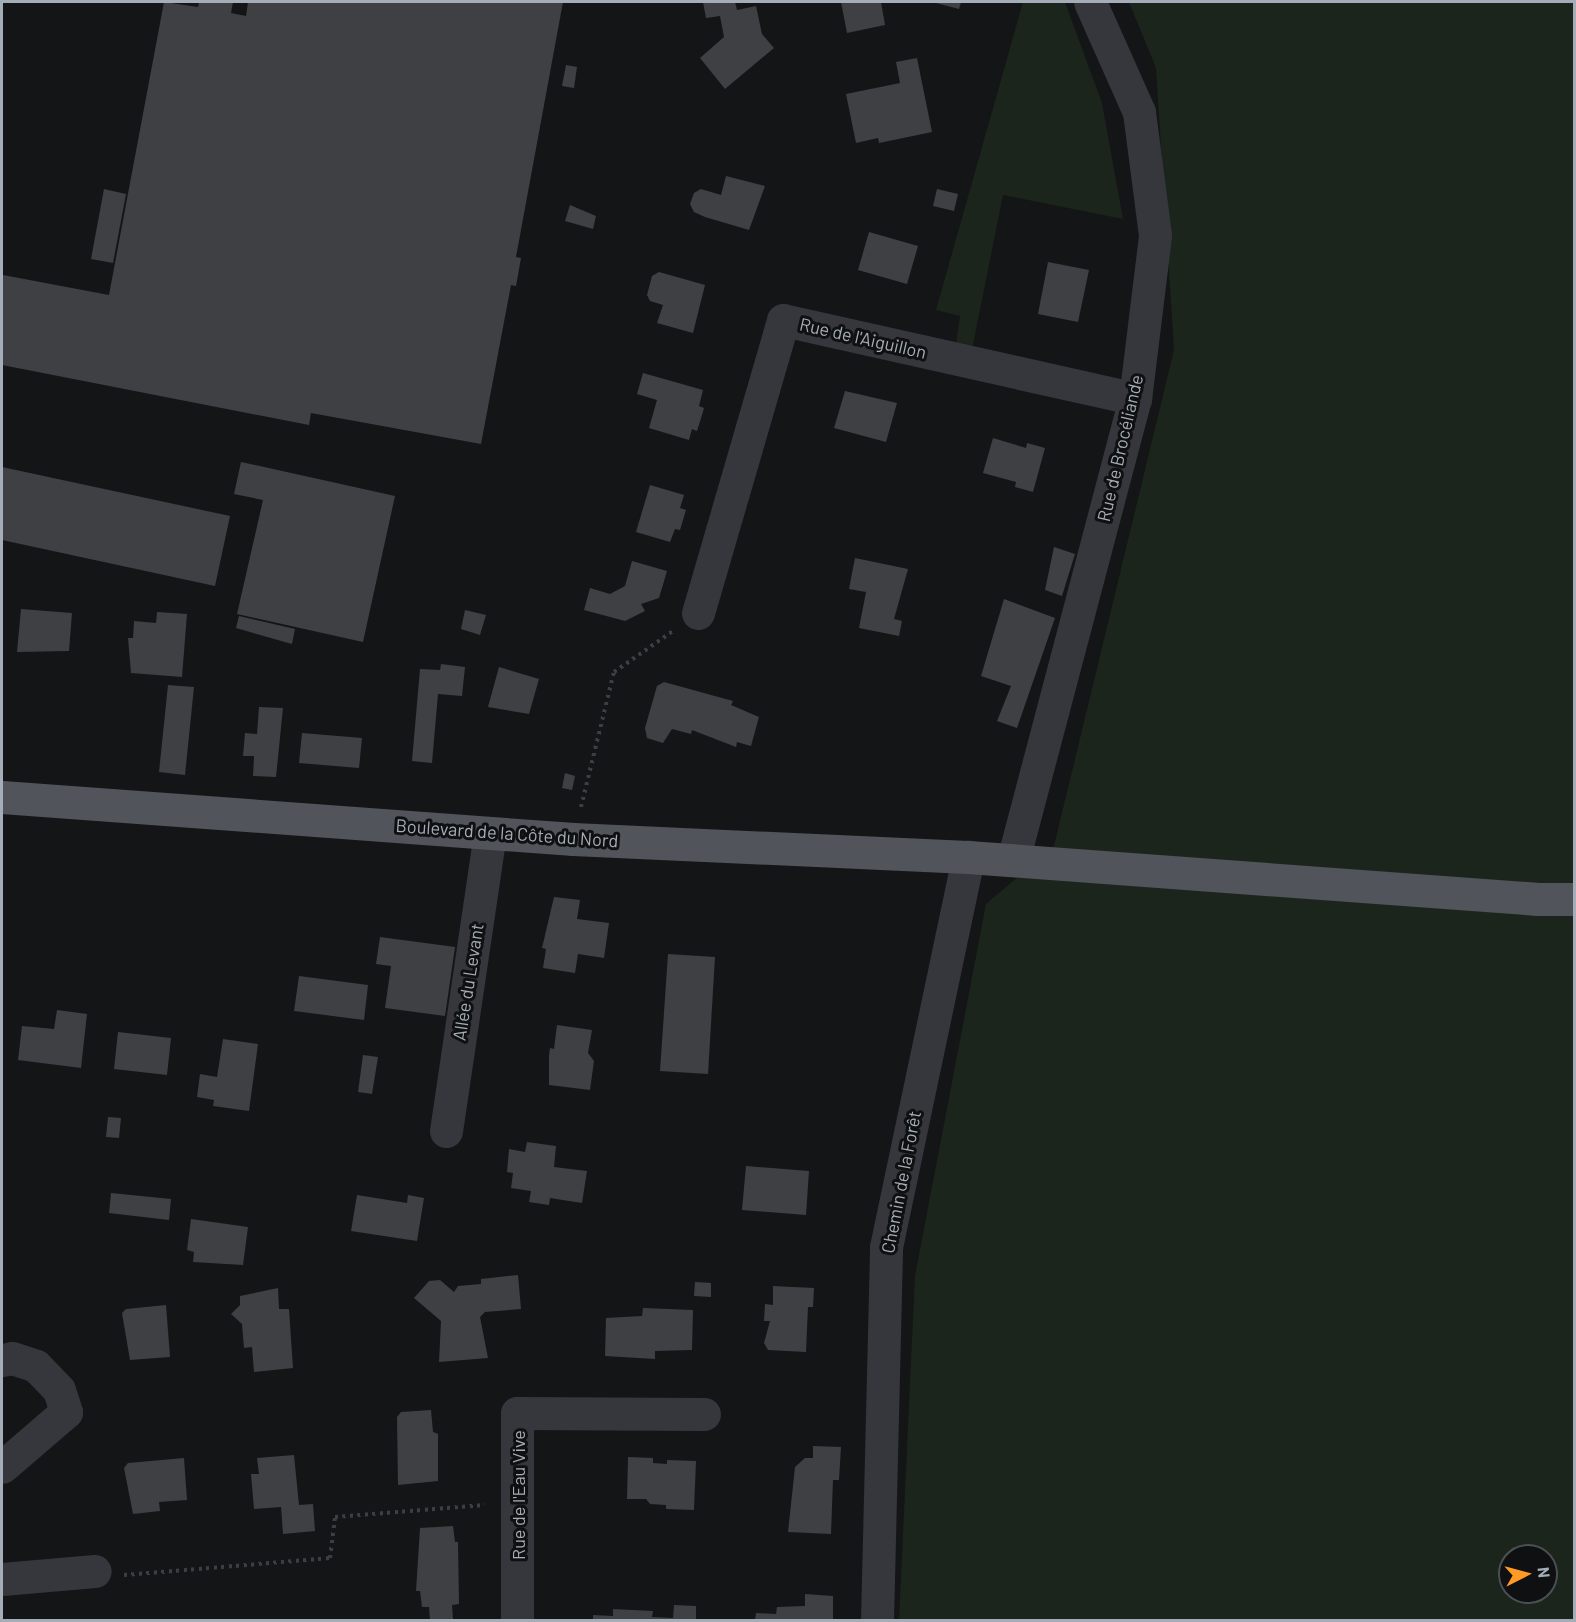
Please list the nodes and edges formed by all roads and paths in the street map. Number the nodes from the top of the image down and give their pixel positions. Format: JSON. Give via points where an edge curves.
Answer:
{"nodes":[{"id":1,"x":1090,"y":2,"type":"edge"},
{"id":2,"x":1135,"y":399,"type":"junction"},
{"id":3,"x":698,"y":613,"type":"joint"},
{"id":4,"x":2,"y":797,"type":"edge"},
{"id":5,"x":490,"y":833,"type":"junction"},
{"id":6,"x":573,"y":839,"type":"junction"},
{"id":7,"x":968,"y":857,"type":"junction"},
{"id":8,"x":1012,"y":860,"type":"junction"},
{"id":9,"x":1575,"y":899,"type":"edge"},
{"id":10,"x":446,"y":1131,"type":"dead end"},
{"id":11,"x":2,"y":1360,"type":"edge"},
{"id":12,"x":704,"y":1414,"type":"dead end"},
{"id":13,"x":2,"y":1467,"type":"edge"},
{"id":14,"x":520,"y":1502,"type":"junction"},
{"id":15,"x":95,"y":1571,"type":"joint"},
{"id":16,"x":2,"y":1579,"type":"edge"},
{"id":17,"x":517,"y":1620,"type":"edge"},
{"id":18,"x":877,"y":1620,"type":"edge"}],
"edges":[{"from":1,"to":2,"type":"street","name":"Rue de Brocéliande","via":[[1139,112],[1155,235]]},
{"from":2,"to":3,"type":"street","name":"Rue de l'Aiguillon","via":[[783,320]]},
{"from":2,"to":8,"type":"street","name":"Rue de Brocéliande"},
{"from":3,"to":6,"type":"path","via":[[614,672]]},
{"from":4,"to":5,"type":"main road","name":"Boulevard de la Côte du Nord"},
{"from":5,"to":6,"type":"main road","name":"Boulevard de la Côte du Nord"},
{"from":5,"to":10,"type":"street","name":"Allée du Levant"},
{"from":6,"to":7,"type":"main road","name":"Boulevard de la Côte du Nord"},
{"from":7,"to":8,"type":"main road","name":"Boulevard de la Côte du Nord"},
{"from":7,"to":18,"type":"street","name":"Chemin de la Forêt","via":[[886,1247]]},
{"from":8,"to":9,"type":"main road","name":"Boulevard de la Côte du Nord"},
{"from":11,"to":13,"type":"street","via":[[12,1358],[36,1366],[59,1390],[66,1412]]},
{"from":12,"to":14,"type":"street","name":"Rue de l'Eau Vive","via":[[517,1413]]},
{"from":14,"to":15,"type":"path","via":[[335,1517],[330,1558],[97,1577]]},
{"from":14,"to":17,"type":"street","name":"Rue de l'Eau Vive"},
{"from":15,"to":16,"type":"street"}]}
